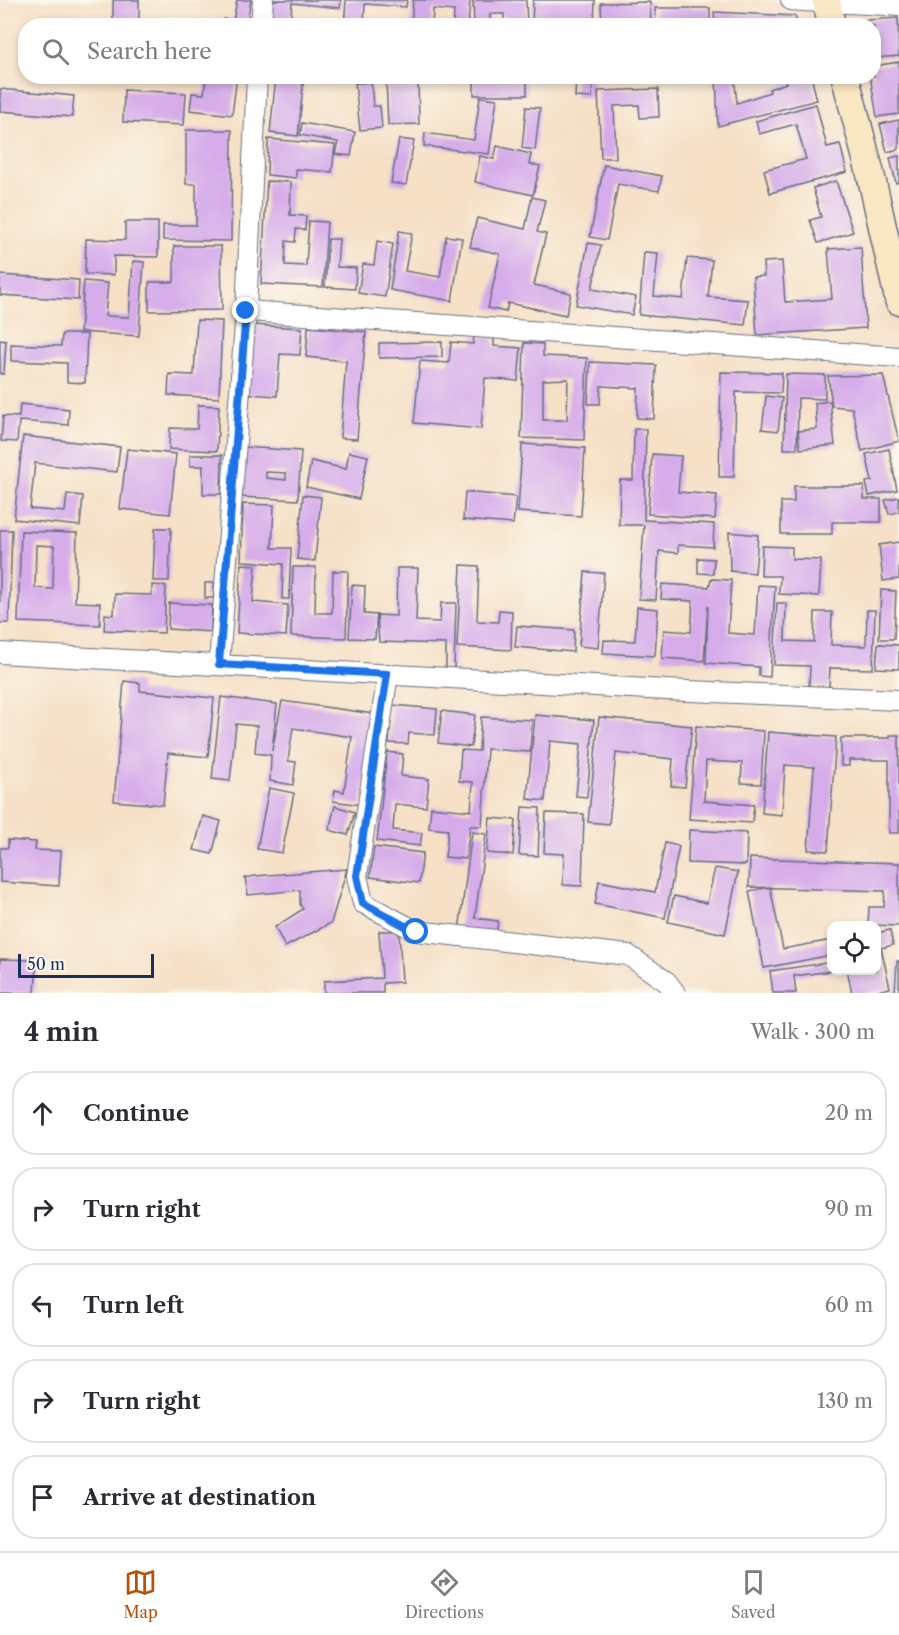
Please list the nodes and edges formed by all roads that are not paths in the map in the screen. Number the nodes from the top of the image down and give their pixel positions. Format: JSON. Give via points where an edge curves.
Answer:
{"nodes":[{"id":1,"x":263,"y":0,"type":"edge"},
{"id":2,"x":791,"y":0,"type":"edge"},
{"id":3,"x":899,"y":6,"type":"edge"},
{"id":4,"x":828,"y":10,"type":"edge"},
{"id":5,"x":262,"y":18,"type":"edge"},
{"id":6,"x":257,"y":84,"type":"edge"},
{"id":7,"x":847,"y":84,"type":"edge"},
{"id":8,"x":899,"y":301,"type":"edge"},
{"id":9,"x":246,"y":311,"type":"junction"},
{"id":10,"x":899,"y":357,"type":"edge"},
{"id":11,"x":0,"y":653,"type":"edge"},
{"id":12,"x":219,"y":664,"type":"junction"},
{"id":13,"x":387,"y":674,"type":"junction"},
{"id":14,"x":899,"y":700,"type":"edge"},
{"id":15,"x":675,"y":993,"type":"edge"}],
"edges":[{"from":1,"to":5,"type":"street"},
{"from":2,"to":4,"type":"street"},
{"from":3,"to":4,"type":"street","via":[[861,2]]},
{"from":6,"to":9,"type":"street"},
{"from":7,"to":8,"type":"main road"},
{"from":9,"to":10,"type":"street"},
{"from":9,"to":12,"type":"street"},
{"from":11,"to":12,"type":"street"},
{"from":12,"to":13,"type":"street"},
{"from":13,"to":14,"type":"street"},
{"from":13,"to":15,"type":"street","via":[[357,876],[363,903],[416,932],[628,955],[668,982]]}]}
